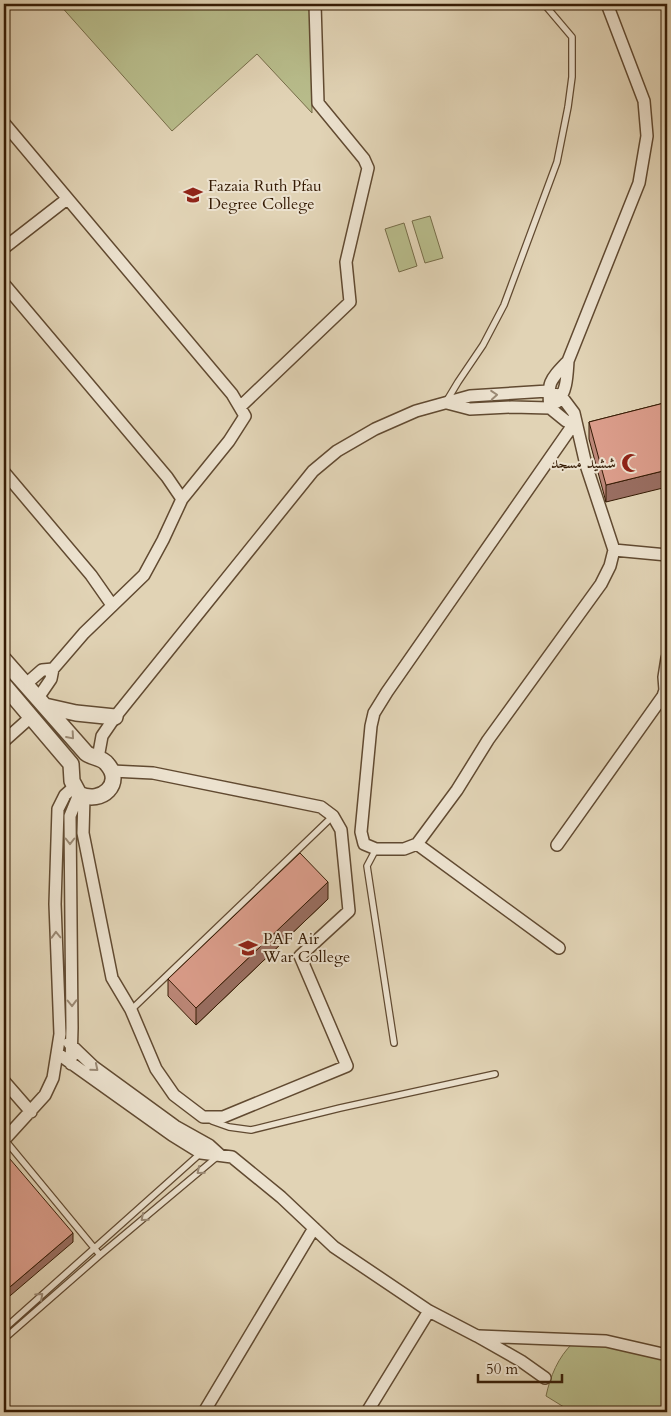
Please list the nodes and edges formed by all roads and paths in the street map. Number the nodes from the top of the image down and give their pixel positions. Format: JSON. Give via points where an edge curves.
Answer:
{"nodes":[{"id":1,"x":315,"y":4,"type":"edge"},
{"id":2,"x":544,"y":4,"type":"edge"},
{"id":3,"x":608,"y":4,"type":"edge"},
{"id":4,"x":4,"y":123,"type":"edge"},
{"id":5,"x":67,"y":198,"type":"junction"},
{"id":6,"x":4,"y":248,"type":"edge"},
{"id":7,"x":4,"y":284,"type":"edge"},
{"id":8,"x":568,"y":361,"type":"junction"},
{"id":9,"x":548,"y":391,"type":"junction"},
{"id":10,"x":562,"y":397,"type":"junction"},
{"id":11,"x":446,"y":403,"type":"junction"},
{"id":12,"x":240,"y":407,"type":"junction"},
{"id":13,"x":550,"y":408,"type":"junction"},
{"id":14,"x":575,"y":422,"type":"junction"},
{"id":15,"x":4,"y":472,"type":"edge"},
{"id":16,"x":182,"y":499,"type":"junction"},
{"id":17,"x":614,"y":550,"type":"junction"},
{"id":18,"x":667,"y":555,"type":"edge"},
{"id":19,"x":112,"y":605,"type":"junction"},
{"id":20,"x":667,"y":658,"type":"edge"},
{"id":21,"x":4,"y":660,"type":"edge"},
{"id":22,"x":53,"y":668,"type":"junction"},
{"id":23,"x":26,"y":684,"type":"junction"},
{"id":24,"x":4,"y":685,"type":"edge"},
{"id":25,"x":41,"y":702,"type":"junction"},
{"id":26,"x":32,"y":716,"type":"junction"},
{"id":27,"x":115,"y":718,"type":"junction"},
{"id":28,"x":4,"y":741,"type":"edge"},
{"id":29,"x":98,"y":758,"type":"junction"},
{"id":30,"x":112,"y":770,"type":"junction"},
{"id":31,"x":79,"y":793,"type":"junction"},
{"id":32,"x":333,"y":816,"type":"junction"},
{"id":33,"x":417,"y":844,"type":"junction"},
{"id":34,"x":557,"y":845,"type":"dead end"},
{"id":35,"x":376,"y":849,"type":"junction"},
{"id":36,"x":559,"y":948,"type":"dead end"},
{"id":37,"x":131,"y":1010,"type":"junction"},
{"id":38,"x":60,"y":1034,"type":"junction"},
{"id":39,"x":394,"y":1043,"type":"dead end"},
{"id":40,"x":72,"y":1046,"type":"junction"},
{"id":41,"x":57,"y":1053,"type":"junction"},
{"id":42,"x":71,"y":1064,"type":"junction"},
{"id":43,"x":495,"y":1074,"type":"dead end"},
{"id":44,"x":4,"y":1081,"type":"edge"},
{"id":45,"x":31,"y":1112,"type":"junction"},
{"id":46,"x":203,"y":1117,"type":"junction"},
{"id":47,"x":4,"y":1140,"type":"edge"},
{"id":48,"x":205,"y":1149,"type":"junction"},
{"id":49,"x":220,"y":1155,"type":"junction"},
{"id":50,"x":314,"y":1228,"type":"junction"},
{"id":51,"x":94,"y":1247,"type":"junction"},
{"id":52,"x":100,"y":1255,"type":"junction"},
{"id":53,"x":429,"y":1311,"type":"junction"},
{"id":54,"x":4,"y":1329,"type":"edge"},
{"id":55,"x":477,"y":1336,"type":"junction"},
{"id":56,"x":4,"y":1339,"type":"edge"},
{"id":57,"x":667,"y":1355,"type":"edge"},
{"id":58,"x":545,"y":1378,"type":"dead end"},
{"id":59,"x":204,"y":1412,"type":"edge"},
{"id":60,"x":367,"y":1412,"type":"edge"}],
"edges":[{"from":1,"to":12,"type":"street","via":[[318,103],[368,168],[346,262],[350,302]]},
{"from":2,"to":11,"type":"lane","via":[[572,37],[571,84],[557,162],[504,305],[483,346]]},
{"from":3,"to":8,"type":"street","via":[[644,101],[647,136],[639,183]]},
{"from":4,"to":5,"type":"street"},
{"from":5,"to":6,"type":"street"},
{"from":5,"to":12,"type":"street"},
{"from":7,"to":16,"type":"street"},
{"from":8,"to":9,"type":"street","via":[[552,378]]},
{"from":8,"to":10,"type":"street"},
{"from":9,"to":10,"type":"street"},
{"from":11,"to":9,"type":"street","one_way":true,"via":[[470,396]]},
{"from":9,"to":13,"type":"street"},
{"from":10,"to":13,"type":"street"},
{"from":10,"to":14,"type":"street","via":[[574,413]]},
{"from":11,"to":13,"type":"street","via":[[470,409]]},
{"from":11,"to":27,"type":"street","via":[[416,411],[375,429],[337,451],[313,471]]},
{"from":12,"to":16,"type":"street","via":[[245,416]]},
{"from":13,"to":14,"type":"street","via":[[566,421]]},
{"from":14,"to":17,"type":"street"},
{"from":14,"to":35,"type":"street","via":[[374,713],[361,832],[364,844]]},
{"from":15,"to":19,"type":"street","via":[[91,575]]},
{"from":16,"to":19,"type":"street","via":[[144,575]]},
{"from":17,"to":18,"type":"street"},
{"from":17,"to":33,"type":"street","via":[[601,584]]},
{"from":19,"to":22,"type":"street"},
{"from":20,"to":34,"type":"street","via":[[663,696]]},
{"from":21,"to":23,"type":"street"},
{"from":22,"to":23,"type":"street","via":[[42,670]]},
{"from":22,"to":25,"type":"street"},
{"from":23,"to":25,"type":"street"},
{"from":24,"to":26,"type":"street"},
{"from":25,"to":27,"type":"street","via":[[76,713]]},
{"from":25,"to":29,"type":"street","one_way":true,"via":[[86,753]]},
{"from":26,"to":28,"type":"street"},
{"from":26,"to":31,"type":"street","via":[[71,764],[72,780]]},
{"from":27,"to":29,"type":"street","via":[[102,736]]},
{"from":29,"to":30,"type":"street"},
{"from":30,"to":31,"type":"street","via":[[108,791],[92,798]]},
{"from":30,"to":32,"type":"street","via":[[153,773],[303,803],[321,807]]},
{"from":31,"to":37,"type":"street","via":[[83,833],[112,978]]},
{"from":38,"to":31,"type":"street","one_way":true,"via":[[55,904],[58,809],[65,795]]},
{"from":31,"to":40,"type":"street","one_way":true,"via":[[70,816]]},
{"from":32,"to":37,"type":"lane"},
{"from":32,"to":46,"type":"street","via":[[341,830],[349,911],[300,956],[347,1066],[223,1117]]},
{"from":33,"to":35,"type":"street","via":[[404,849]]},
{"from":33,"to":36,"type":"street"},
{"from":35,"to":39,"type":"lane","via":[[367,866]]},
{"from":37,"to":46,"type":"street","via":[[156,1069],[174,1095]]},
{"from":38,"to":40,"type":"street"},
{"from":38,"to":41,"type":"street"},
{"from":40,"to":42,"type":"street"},
{"from":40,"to":48,"type":"street","one_way":true,"via":[[94,1067]]},
{"from":41,"to":42,"type":"street"},
{"from":41,"to":45,"type":"street","via":[[53,1078],[45,1095]]},
{"from":42,"to":48,"type":"street","via":[[172,1135]]},
{"from":43,"to":46,"type":"lane","via":[[251,1130],[229,1127]]},
{"from":44,"to":45,"type":"street"},
{"from":45,"to":47,"type":"street"},
{"from":47,"to":51,"type":"lane"},
{"from":48,"to":49,"type":"street"},
{"from":48,"to":51,"type":"lane"},
{"from":49,"to":50,"type":"street","via":[[232,1157]]},
{"from":49,"to":52,"type":"lane","one_way":true},
{"from":50,"to":53,"type":"street","via":[[334,1247]]},
{"from":50,"to":59,"type":"street"},
{"from":51,"to":52,"type":"lane"},
{"from":54,"to":51,"type":"lane","one_way":true},
{"from":52,"to":56,"type":"lane"},
{"from":53,"to":55,"type":"street"},
{"from":53,"to":60,"type":"street"},
{"from":55,"to":57,"type":"street","via":[[606,1341]]},
{"from":55,"to":58,"type":"street"}]}
